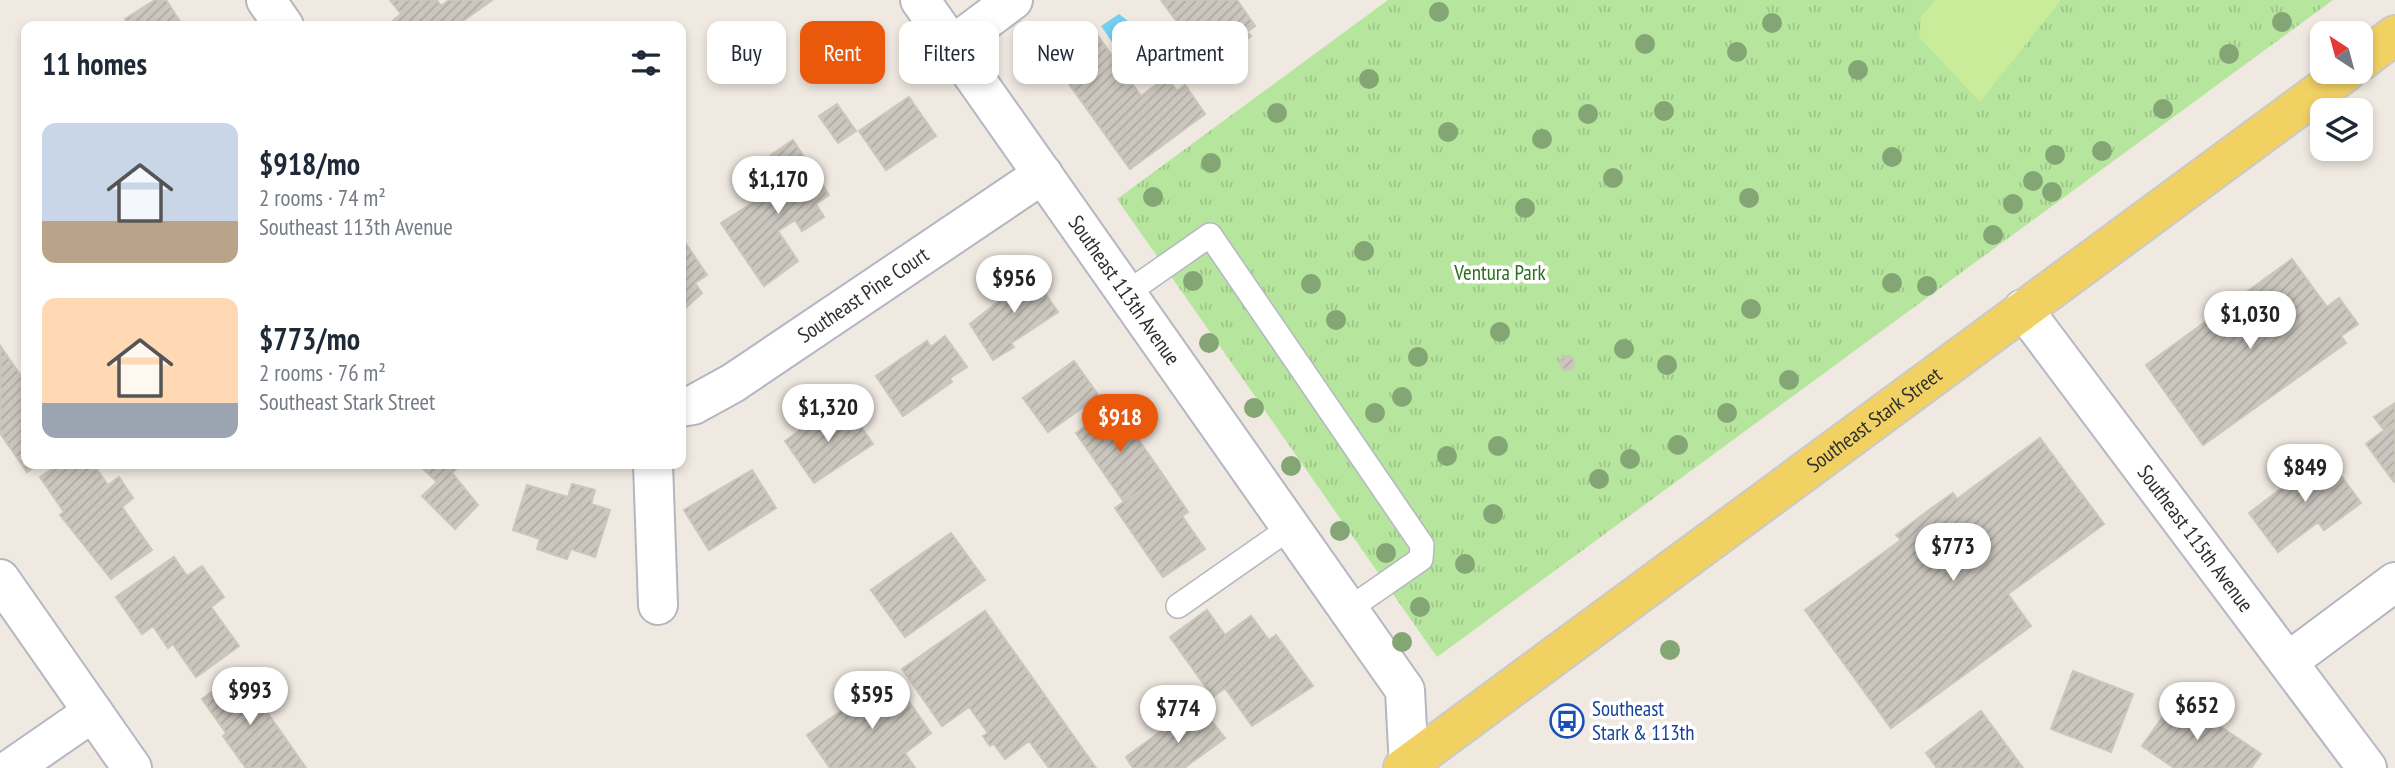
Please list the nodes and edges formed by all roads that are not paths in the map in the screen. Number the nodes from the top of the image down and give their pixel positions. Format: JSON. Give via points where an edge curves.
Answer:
{"nodes":[{"id":1,"x":265,"y":0,"type":"edge"},
{"id":2,"x":920,"y":0,"type":"edge"},
{"id":3,"x":1013,"y":0,"type":"edge"},
{"id":4,"x":280,"y":21,"type":"edge"},
{"id":5,"x":935,"y":21,"type":"edge"},
{"id":6,"x":985,"y":21,"type":"edge"},
{"id":7,"x":2395,"y":36,"type":"edge"},
{"id":8,"x":2373,"y":52,"type":"edge"},
{"id":9,"x":980,"y":84,"type":"edge"},
{"id":10,"x":2330,"y":84,"type":"edge"},
{"id":11,"x":1043,"y":174,"type":"junction"},
{"id":12,"x":1127,"y":293,"type":"junction"},
{"id":13,"x":2023,"y":310,"type":"junction"},
{"id":14,"x":686,"y":406,"type":"edge"},
{"id":15,"x":653,"y":469,"type":"edge"},
{"id":16,"x":1291,"y":527,"type":"junction"},
{"id":17,"x":0,"y":579,"type":"edge"},
{"id":18,"x":2395,"y":582,"type":"edge"},
{"id":19,"x":658,"y":605,"type":"dead end"},
{"id":20,"x":1178,"y":606,"type":"dead end"},
{"id":21,"x":1349,"y":609,"type":"junction"},
{"id":22,"x":2289,"y":661,"type":"junction"},
{"id":23,"x":93,"y":712,"type":"junction"},
{"id":24,"x":1407,"y":766,"type":"edge"},
{"id":25,"x":12,"y":768,"type":"edge"},
{"id":26,"x":132,"y":768,"type":"edge"},
{"id":27,"x":2367,"y":768,"type":"edge"}],
"edges":[{"from":1,"to":4,"type":"street"},
{"from":2,"to":5,"type":"street","name":"Southeast 113th Avenue"},
{"from":3,"to":6,"type":"street"},
{"from":7,"to":8,"type":"main road"},
{"from":9,"to":11,"type":"street","name":"Southeast 113th Avenue"},
{"from":10,"to":13,"type":"main road","name":"Southeast Stark Street"},
{"from":11,"to":12,"type":"street","name":"Southeast 113th Avenue"},
{"from":11,"to":14,"type":"street","name":"Southeast Pine Court","via":[[733,383]]},
{"from":12,"to":16,"type":"street","name":"Southeast 113th Avenue"},
{"from":12,"to":21,"type":"lane","via":[[1210,234],[1422,545],[1421,559]]},
{"from":13,"to":22,"type":"street","name":"Southeast 115th Avenue"},
{"from":13,"to":24,"type":"main road","name":"Southeast Stark Street"},
{"from":15,"to":19,"type":"street"},
{"from":16,"to":20,"type":"lane"},
{"from":16,"to":21,"type":"street","name":"Southeast 113th Avenue"},
{"from":17,"to":23,"type":"street"},
{"from":18,"to":22,"type":"street"},
{"from":21,"to":24,"type":"street","name":"Southeast 113th Avenue","via":[[1405,690]]},
{"from":22,"to":27,"type":"street","name":"Southeast 115th Avenue"},
{"from":23,"to":25,"type":"street"},
{"from":23,"to":26,"type":"street"}]}
